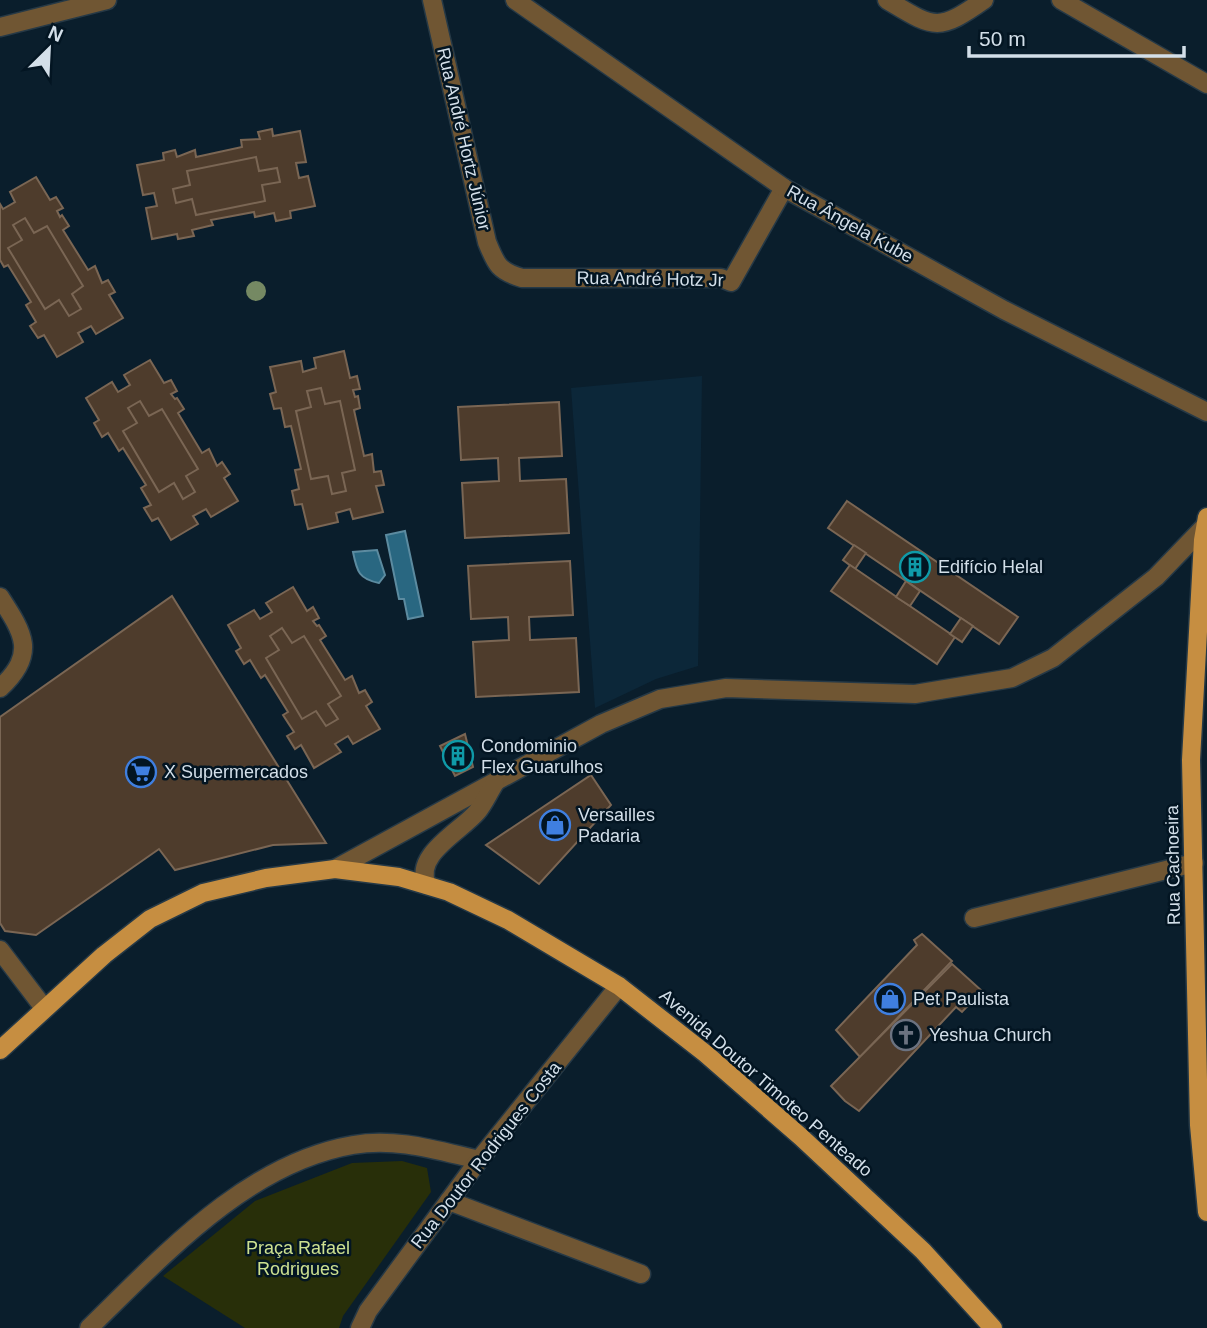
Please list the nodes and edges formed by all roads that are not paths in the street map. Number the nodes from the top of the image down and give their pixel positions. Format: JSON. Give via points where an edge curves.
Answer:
{"nodes":[{"id":1,"x":107,"y":0,"type":"edge"},
{"id":2,"x":432,"y":0,"type":"edge"},
{"id":3,"x":515,"y":0,"type":"edge"},
{"id":4,"x":887,"y":0,"type":"edge"},
{"id":5,"x":984,"y":0,"type":"edge"},
{"id":6,"x":1061,"y":0,"type":"edge"},
{"id":7,"x":0,"y":27,"type":"edge"},
{"id":8,"x":1207,"y":84,"type":"edge"},
{"id":9,"x":784,"y":188,"type":"junction"},
{"id":10,"x":505,"y":273,"type":"joint"},
{"id":11,"x":1207,"y":412,"type":"edge"},
{"id":12,"x":1207,"y":521,"type":"edge"},
{"id":13,"x":0,"y":597,"type":"edge"},
{"id":14,"x":0,"y":688,"type":"edge"},
{"id":15,"x":495,"y":783,"type":"junction"},
{"id":16,"x":1194,"y":863,"type":"junction"},
{"id":17,"x":335,"y":869,"type":"junction"},
{"id":18,"x":427,"y":885,"type":"junction"},
{"id":19,"x":974,"y":918,"type":"dead end"},
{"id":20,"x":1201,"y":930,"type":"edge"},
{"id":21,"x":0,"y":950,"type":"edge"},
{"id":22,"x":619,"y":986,"type":"junction"},
{"id":23,"x":44,"y":1008,"type":"junction"},
{"id":24,"x":0,"y":1050,"type":"edge"},
{"id":25,"x":480,"y":1160,"type":"junction"},
{"id":26,"x":449,"y":1201,"type":"junction"},
{"id":27,"x":1207,"y":1212,"type":"edge"},
{"id":28,"x":642,"y":1274,"type":"dead end"},
{"id":29,"x":986,"y":1325,"type":"edge"},
{"id":30,"x":89,"y":1328,"type":"edge"},
{"id":31,"x":360,"y":1328,"type":"edge"}],
"edges":[{"from":1,"to":7,"type":"street"},
{"from":2,"to":10,"type":"street","name":"Rua André Hortz Júnior","via":[[487,242]]},
{"from":3,"to":9,"type":"street","name":"Rua Ângela Kube"},
{"from":4,"to":5,"type":"street","via":[[922,20],[939,23],[956,19]]},
{"from":6,"to":8,"type":"street"},
{"from":9,"to":10,"type":"street","name":"Rua André Hotz Jr","via":[[731,282],[721,278],[522,278]]},
{"from":9,"to":11,"type":"street","name":"Rua Ângela Kube","via":[[1004,310]]},
{"from":12,"to":15,"type":"street","via":[[1156,577],[1053,658],[1012,678],[915,694],[726,688],[660,699],[601,724]]},
{"from":12,"to":16,"type":"main road","name":"Rua Cachoeira","via":[[1191,760]]},
{"from":13,"to":14,"type":"street","via":[[23,637],[23,656],[16,673]]},
{"from":15,"to":17,"type":"street"},
{"from":15,"to":18,"type":"street","via":[[478,811],[429,856],[423,872]]},
{"from":16,"to":19,"type":"street"},
{"from":16,"to":20,"type":"main road","name":"Rua Cachoeira"},
{"from":17,"to":18,"type":"main road","name":"Avenida Doutor Timoteo Penteado"},
{"from":17,"to":23,"type":"main road","name":"Avenida Doutor Timoteo Penteado","via":[[203,893],[150,919]]},
{"from":18,"to":22,"type":"main road","name":"Avenida Doutor Timoteo Penteado","via":[[508,920]]},
{"from":20,"to":27,"type":"main road","name":"Rua Cachoeira","via":[[1199,1125]]},
{"from":21,"to":23,"type":"street"},
{"from":22,"to":25,"type":"street","name":"Rua Doutor Rodrigues Costa"},
{"from":22,"to":29,"type":"main road","name":"Avenida Doutor Timoteo Penteado","via":[[706,1054],[820,1154],[923,1251]]},
{"from":23,"to":24,"type":"main road","name":"Avenida Doutor Timoteo Penteado"},
{"from":25,"to":26,"type":"street","name":"Rua Doutor Rodrigues Costa"},
{"from":25,"to":30,"type":"street","via":[[408,1144],[354,1144],[308,1157],[254,1184],[177,1242]]},
{"from":26,"to":28,"type":"street"},
{"from":26,"to":31,"type":"street","name":"Rua Doutor Rodrigues Costa"}]}
